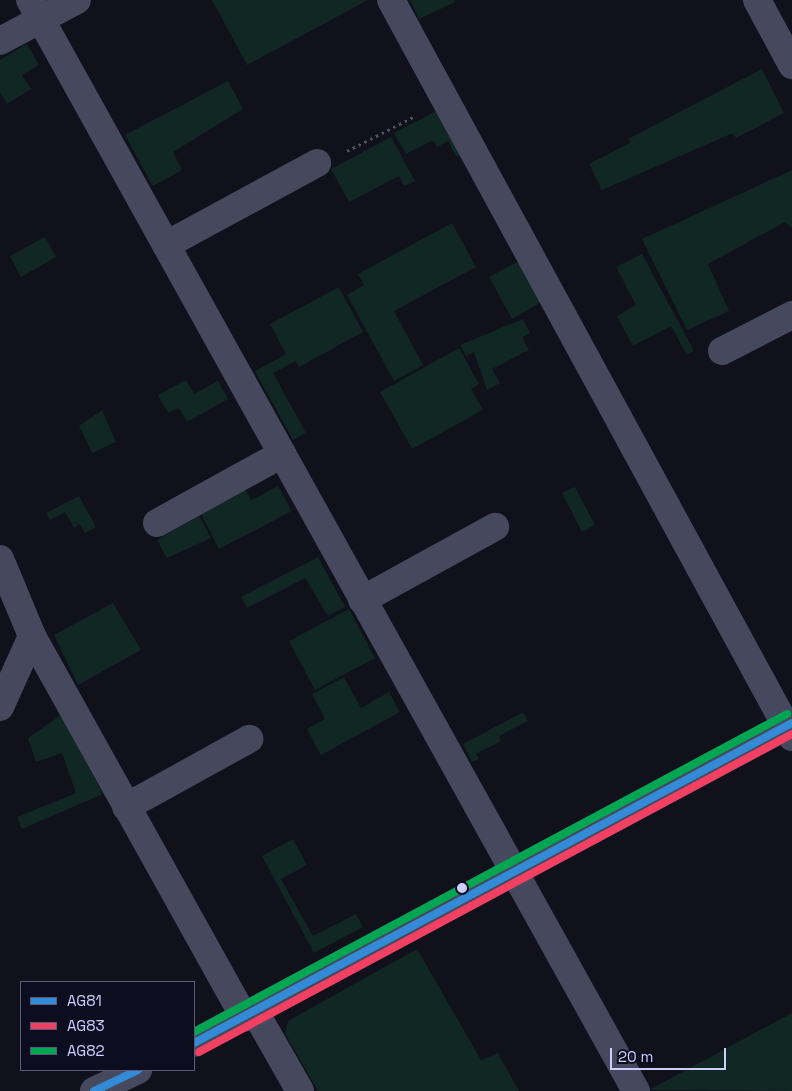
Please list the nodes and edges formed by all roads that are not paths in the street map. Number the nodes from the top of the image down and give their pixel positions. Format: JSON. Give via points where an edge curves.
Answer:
{"nodes":[{"id":1,"x":77,"y":0,"type":"edge"},
{"id":2,"x":392,"y":0,"type":"edge"},
{"id":3,"x":757,"y":0,"type":"edge"},
{"id":4,"x":36,"y":10,"type":"edge"},
{"id":5,"x":0,"y":41,"type":"edge"},
{"id":6,"x":792,"y":64,"type":"edge"},
{"id":7,"x":317,"y":163,"type":"road end"},
{"id":8,"x":166,"y":245,"type":"junction"},
{"id":9,"x":792,"y":315,"type":"edge"},
{"id":10,"x":722,"y":351,"type":"dead end"},
{"id":11,"x":282,"y":454,"type":"junction"},
{"id":12,"x":157,"y":523,"type":"dead end"},
{"id":13,"x":496,"y":527,"type":"dead end"},
{"id":14,"x":0,"y":559,"type":"edge"},
{"id":15,"x":362,"y":600,"type":"junction"},
{"id":16,"x":32,"y":636,"type":"junction"},
{"id":17,"x":0,"y":707,"type":"edge"},
{"id":18,"x":790,"y":729,"type":"edge"},
{"id":19,"x":249,"y":739,"type":"dead end"},
{"id":20,"x":126,"y":808,"type":"junction"},
{"id":21,"x":516,"y":873,"type":"junction"},
{"id":22,"x":250,"y":1015,"type":"junction"},
{"id":23,"x":195,"y":1042,"type":"edge"},
{"id":24,"x":136,"y":1071,"type":"edge"},
{"id":25,"x":94,"y":1091,"type":"edge"},
{"id":26,"x":300,"y":1091,"type":"edge"},
{"id":27,"x":636,"y":1091,"type":"edge"}],
"edges":[{"from":1,"to":4,"type":"street"},
{"from":2,"to":18,"type":"street"},
{"from":3,"to":6,"type":"street"},
{"from":4,"to":5,"type":"street"},
{"from":4,"to":8,"type":"street"},
{"from":7,"to":8,"type":"street"},
{"from":8,"to":11,"type":"street"},
{"from":9,"to":10,"type":"street"},
{"from":11,"to":12,"type":"street"},
{"from":11,"to":15,"type":"street"},
{"from":13,"to":15,"type":"street"},
{"from":14,"to":16,"type":"street"},
{"from":15,"to":21,"type":"street"},
{"from":16,"to":17,"type":"street"},
{"from":16,"to":20,"type":"street"},
{"from":18,"to":21,"type":"street"},
{"from":19,"to":20,"type":"street"},
{"from":20,"to":22,"type":"street"},
{"from":21,"to":22,"type":"street"},
{"from":21,"to":27,"type":"street"},
{"from":22,"to":23,"type":"street"},
{"from":22,"to":26,"type":"street"},
{"from":24,"to":25,"type":"street"}]}
